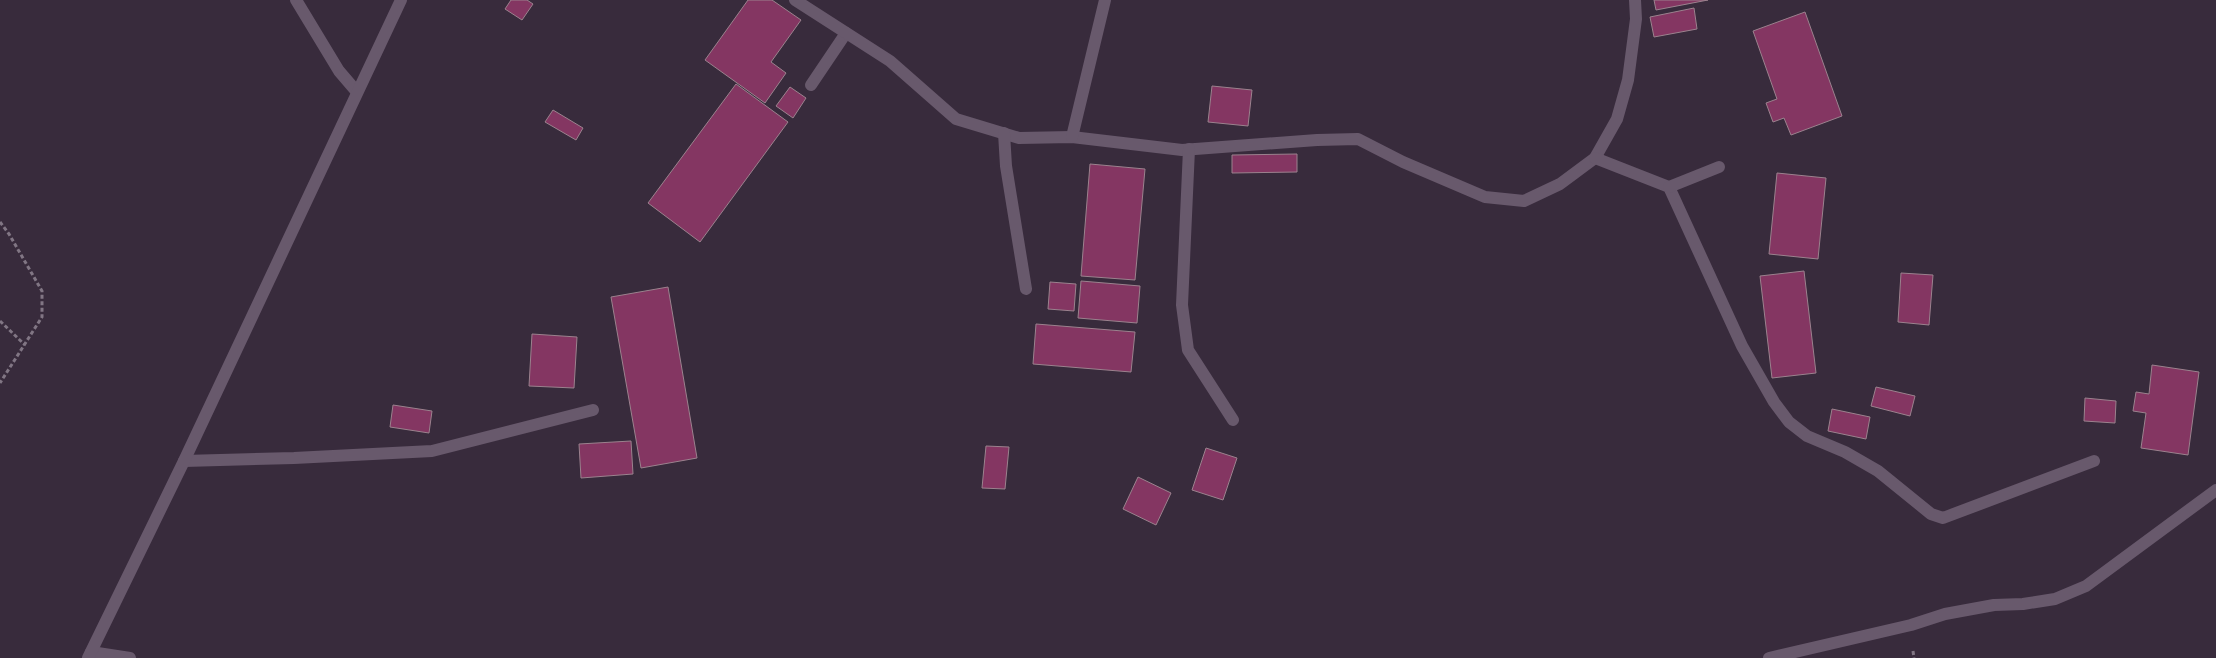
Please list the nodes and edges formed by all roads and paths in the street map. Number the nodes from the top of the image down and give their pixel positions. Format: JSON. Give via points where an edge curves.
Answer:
{"nodes":[{"id":1,"x":296,"y":0,"type":"edge"},
{"id":2,"x":401,"y":0,"type":"edge"},
{"id":3,"x":795,"y":0,"type":"edge"},
{"id":4,"x":1104,"y":0,"type":"edge"},
{"id":5,"x":1635,"y":0,"type":"edge"},
{"id":6,"x":846,"y":33,"type":"junction"},
{"id":7,"x":811,"y":85,"type":"dead end"},
{"id":8,"x":357,"y":92,"type":"junction"},
{"id":9,"x":1004,"y":133,"type":"junction"},
{"id":10,"x":1072,"y":137,"type":"junction"},
{"id":11,"x":1189,"y":149,"type":"junction"},
{"id":12,"x":1595,"y":158,"type":"junction"},
{"id":13,"x":1719,"y":167,"type":"dead end"},
{"id":14,"x":1669,"y":187,"type":"junction"},
{"id":15,"x":0,"y":222,"type":"edge"},
{"id":16,"x":1026,"y":289,"type":"dead end"},
{"id":17,"x":0,"y":321,"type":"edge"},
{"id":18,"x":25,"y":345,"type":"junction"},
{"id":19,"x":0,"y":383,"type":"edge"},
{"id":20,"x":593,"y":410,"type":"dead end"},
{"id":21,"x":1233,"y":420,"type":"dead end"},
{"id":22,"x":184,"y":461,"type":"junction"},
{"id":23,"x":2094,"y":461,"type":"dead end"},
{"id":24,"x":2216,"y":490,"type":"edge"},
{"id":25,"x":89,"y":655,"type":"edge"},
{"id":26,"x":130,"y":658,"type":"edge"},
{"id":27,"x":1769,"y":658,"type":"edge"}],
"edges":[{"from":1,"to":8,"type":"street","via":[[339,71]]},
{"from":2,"to":8,"type":"street"},
{"from":3,"to":6,"type":"street"},
{"from":4,"to":10,"type":"street"},
{"from":5,"to":12,"type":"street","via":[[1636,20],[1628,80],[1617,119]]},
{"from":6,"to":7,"type":"street"},
{"from":6,"to":9,"type":"street","via":[[890,61],[956,119]]},
{"from":8,"to":22,"type":"street"},
{"from":9,"to":10,"type":"street","via":[[1019,138]]},
{"from":9,"to":16,"type":"street","via":[[1006,166]]},
{"from":10,"to":11,"type":"street"},
{"from":11,"to":12,"type":"street","via":[[1358,139],[1485,198],[1524,201],[1560,184]]},
{"from":11,"to":21,"type":"street","via":[[1182,305],[1188,350]]},
{"from":12,"to":14,"type":"street"},
{"from":13,"to":14,"type":"street"},
{"from":14,"to":23,"type":"street","via":[[1742,346],[1774,402],[1789,422],[1807,436],[1878,471],[1931,514],[1943,518]]},
{"from":15,"to":18,"type":"path","via":[[42,291],[42,317]]},
{"from":17,"to":18,"type":"path"},
{"from":18,"to":19,"type":"path"},
{"from":20,"to":22,"type":"street","via":[[432,451]]},
{"from":22,"to":25,"type":"street"},
{"from":24,"to":27,"type":"street","via":[[2086,586],[2055,599],[1945,614]]},
{"from":25,"to":26,"type":"street"}]}
